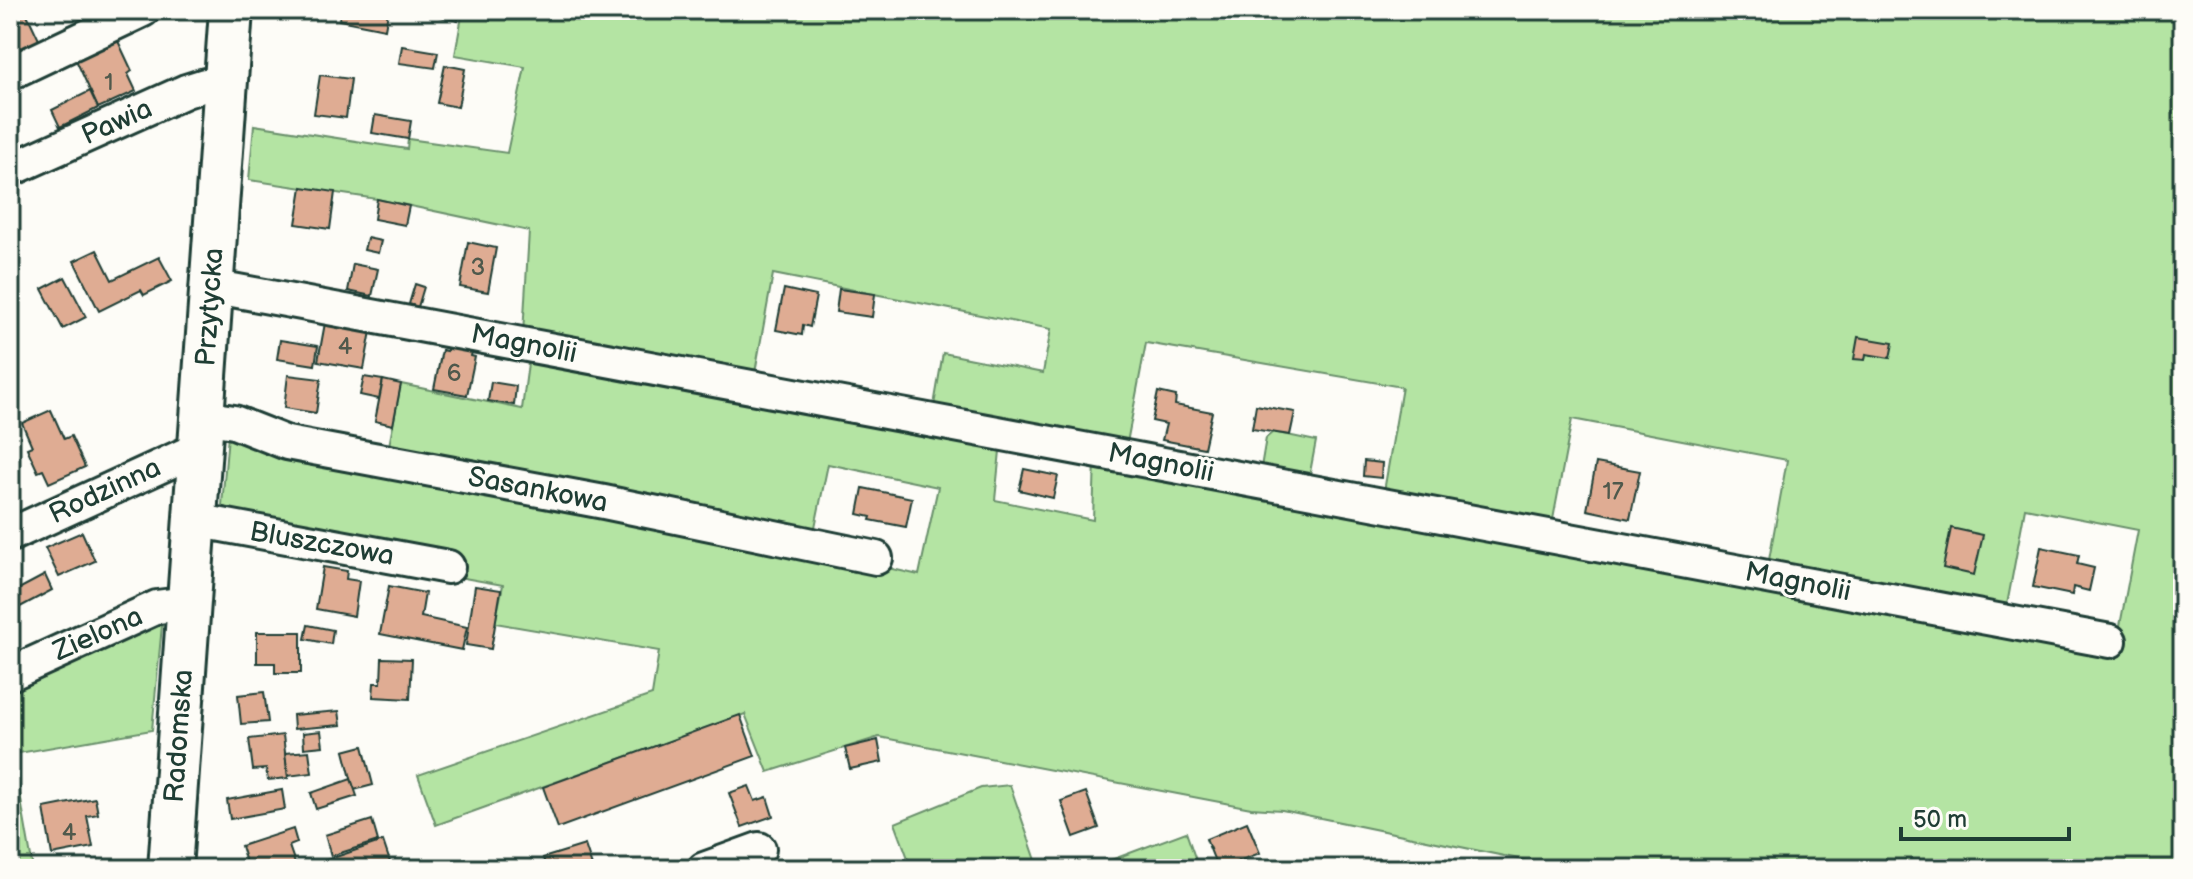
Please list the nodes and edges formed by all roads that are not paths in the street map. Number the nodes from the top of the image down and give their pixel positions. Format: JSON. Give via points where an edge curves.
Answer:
{"nodes":[{"id":1,"x":143,"y":10,"type":"edge"},
{"id":2,"x":231,"y":10,"type":"edge"},
{"id":3,"x":10,"y":73,"type":"edge"},
{"id":4,"x":226,"y":85,"type":"junction"},
{"id":5,"x":10,"y":170,"type":"edge"},
{"id":6,"x":211,"y":286,"type":"junction"},
{"id":7,"x":201,"y":432,"type":"junction"},
{"id":8,"x":195,"y":520,"type":"junction"},
{"id":9,"x":10,"y":535,"type":"edge"},
{"id":10,"x":876,"y":558,"type":"dead end"},
{"id":11,"x":448,"y":567,"type":"dead end"},
{"id":12,"x":189,"y":603,"type":"junction"},
{"id":13,"x":2110,"y":641,"type":"dead end"},
{"id":14,"x":10,"y":674,"type":"edge"},
{"id":15,"x":759,"y":849,"type":"dead end"},
{"id":16,"x":170,"y":869,"type":"edge"},
{"id":17,"x":704,"y":869,"type":"edge"}],
"edges":[{"from":1,"to":3,"type":"street"},
{"from":2,"to":4,"type":"main road","name":"Przytycka"},
{"from":4,"to":5,"type":"street","name":"Pawia","via":[[186,91]]},
{"from":4,"to":6,"type":"main road","name":"Przytycka"},
{"from":6,"to":7,"type":"main road","name":"Przytycka"},
{"from":6,"to":13,"type":"street","name":"Magnolii"},
{"from":7,"to":8,"type":"main road","name":"Przytycka"},
{"from":7,"to":9,"type":"street","name":"Rodzinna"},
{"from":7,"to":10,"type":"street","name":"Sasankowa","via":[[234,422],[287,443]]},
{"from":8,"to":11,"type":"street","name":"Bluszczowa"},
{"from":8,"to":12,"type":"main road","name":"Przytycka"},
{"from":12,"to":14,"type":"street","name":"Zielona","via":[[157,607]]},
{"from":12,"to":16,"type":"main road","name":"Radomska"},
{"from":15,"to":17,"type":"street"}]}
